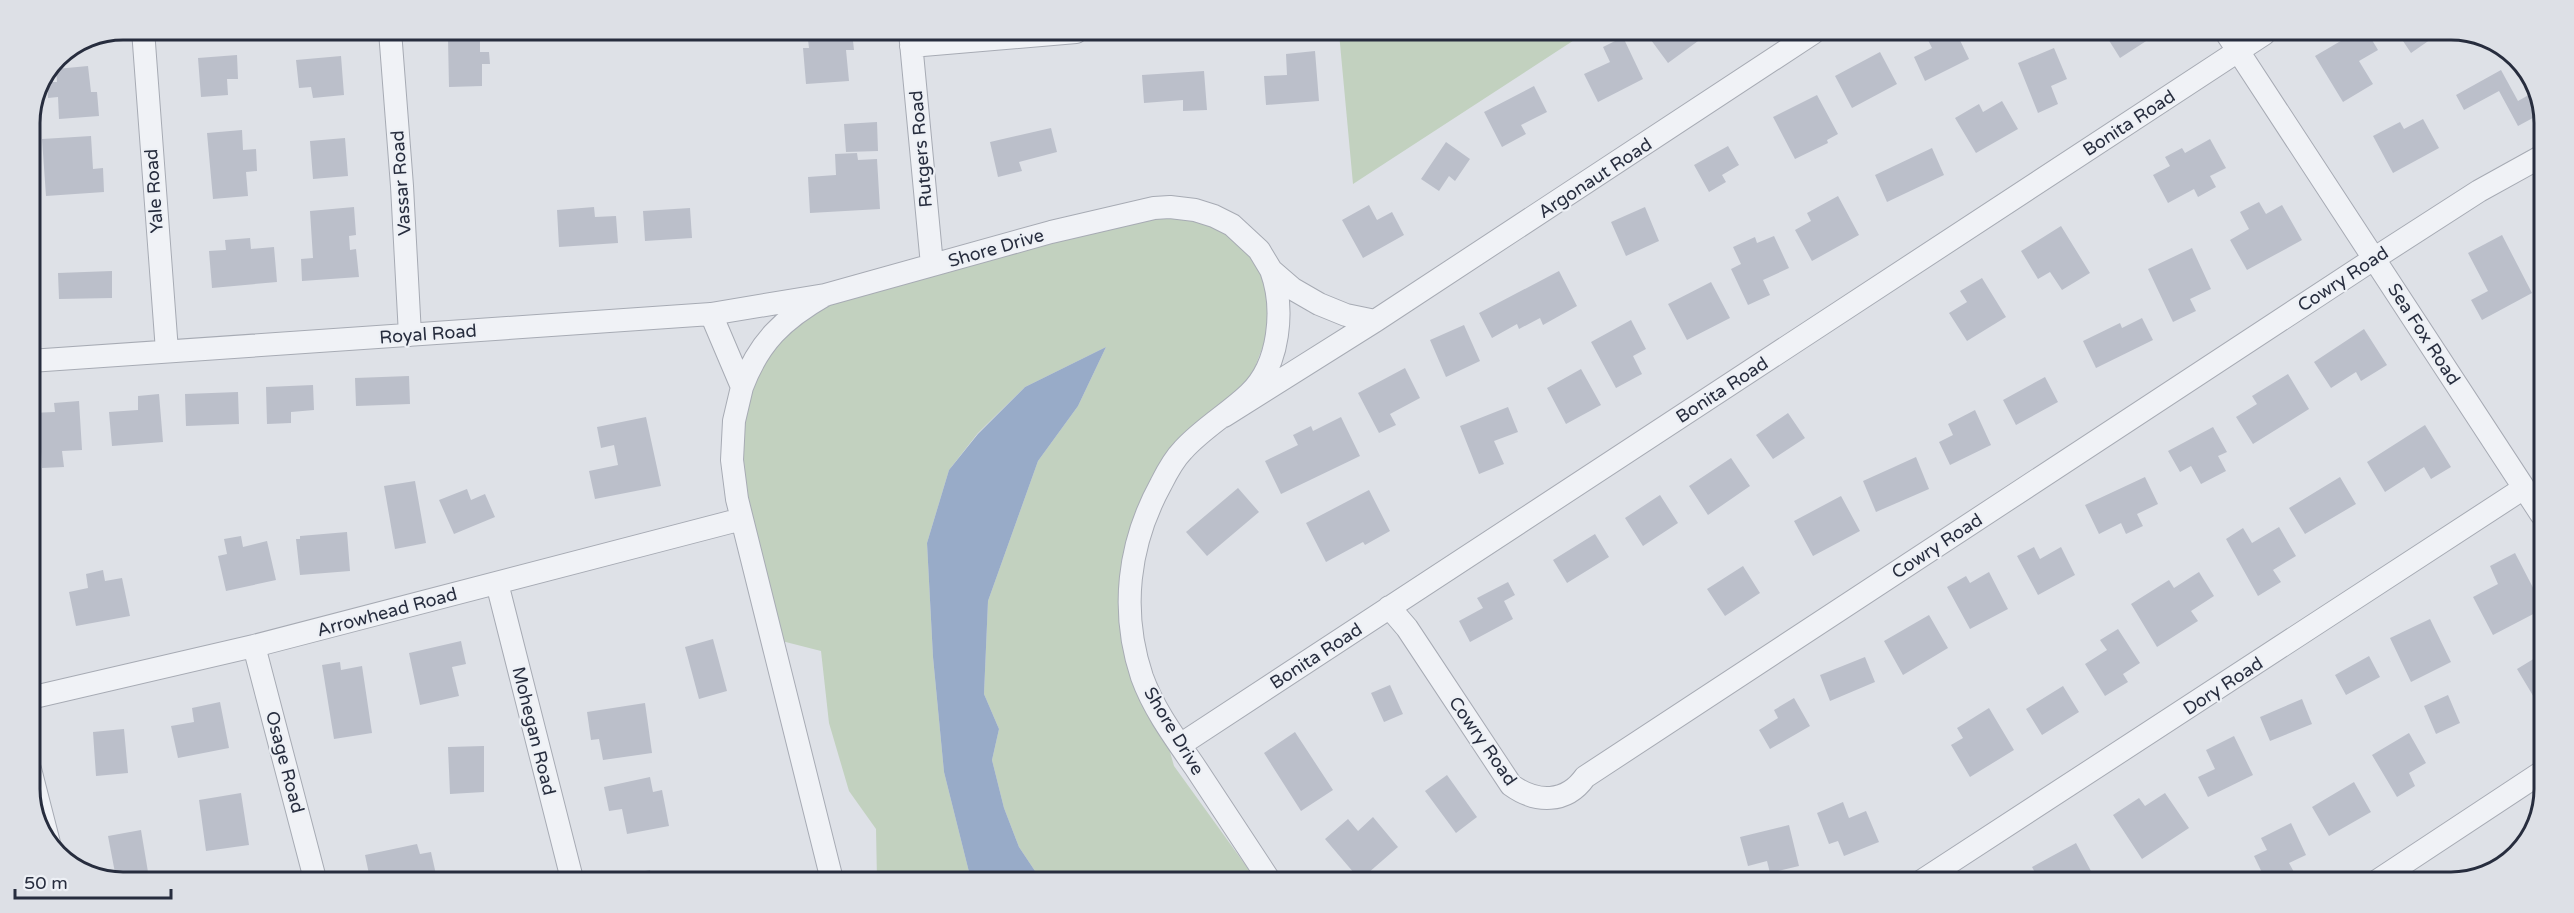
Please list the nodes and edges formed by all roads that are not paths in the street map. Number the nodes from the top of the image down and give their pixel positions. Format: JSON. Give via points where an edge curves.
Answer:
{"nodes":[{"id":1,"x":143,"y":40,"type":"edge"},
{"id":2,"x":391,"y":40,"type":"edge"},
{"id":3,"x":911,"y":40,"type":"edge"},
{"id":4,"x":1802,"y":40,"type":"edge"},
{"id":5,"x":2233,"y":43,"type":"edge"},
{"id":6,"x":2533,"y":162,"type":"edge"},
{"id":7,"x":2375,"y":258,"type":"junction"},
{"id":8,"x":932,"y":265,"type":"junction"},
{"id":9,"x":1271,"y":270,"type":"junction"},
{"id":10,"x":825,"y":296,"type":"junction"},
{"id":11,"x":711,"y":314,"type":"junction"},
{"id":12,"x":1375,"y":321,"type":"junction"},
{"id":13,"x":410,"y":335,"type":"junction"},
{"id":14,"x":167,"y":351,"type":"junction"},
{"id":15,"x":40,"y":360,"type":"edge"},
{"id":16,"x":742,"y":387,"type":"junction"},
{"id":17,"x":1224,"y":416,"type":"junction"},
{"id":18,"x":2524,"y":488,"type":"junction"},
{"id":19,"x":2534,"y":503,"type":"edge"},
{"id":20,"x":742,"y":519,"type":"junction"},
{"id":21,"x":497,"y":583,"type":"junction"},
{"id":22,"x":1389,"y":608,"type":"junction"},
{"id":23,"x":254,"y":646,"type":"junction"},
{"id":24,"x":41,"y":695,"type":"edge"},
{"id":25,"x":1180,"y":745,"type":"junction"},
{"id":26,"x":2534,"y":778,"type":"edge"},
{"id":27,"x":313,"y":872,"type":"edge"},
{"id":28,"x":570,"y":872,"type":"edge"},
{"id":29,"x":829,"y":872,"type":"edge"},
{"id":30,"x":1265,"y":872,"type":"edge"},
{"id":31,"x":1935,"y":872,"type":"edge"},
{"id":32,"x":2391,"y":872,"type":"edge"}],
"edges":[{"from":1,"to":14,"type":"street","name":"Yale Road"},
{"from":2,"to":13,"type":"street","name":"Vassar Road"},
{"from":3,"to":8,"type":"street","name":"Rutgers Road"},
{"from":4,"to":12,"type":"street","name":"Argonaut Road"},
{"from":5,"to":7,"type":"street","name":"Sea Fox Road"},
{"from":5,"to":22,"type":"street","name":"Bonita Road"},
{"from":6,"to":7,"type":"street","name":"Cowry Road"},
{"from":7,"to":18,"type":"street","name":"Sea Fox Road"},
{"from":7,"to":22,"type":"street","name":"Cowry Road","via":[[1585,777],[1569,793],[1554,798],[1531,796],[1511,785],[1407,628]]},
{"from":8,"to":9,"type":"street","name":"Shore Drive","via":[[1051,232],[1170,207],[1195,210],[1232,225],[1259,250]]},
{"from":8,"to":10,"type":"street","name":"Shore Drive"},
{"from":9,"to":12,"type":"street","name":"Shore Drive","via":[[1319,304]]},
{"from":9,"to":17,"type":"street","name":"Shore Drive","via":[[1278,296],[1274,349],[1252,392]]},
{"from":10,"to":11,"type":"street","name":"Royal Road"},
{"from":10,"to":16,"type":"street","name":"Shore Drive","via":[[778,327],[761,348]]},
{"from":11,"to":13,"type":"street","name":"Royal Road"},
{"from":11,"to":16,"type":"street"},
{"from":12,"to":17,"type":"street","name":"Shore Drive"},
{"from":13,"to":14,"type":"street","name":"Royal Road"},
{"from":14,"to":15,"type":"street","name":"Royal Road"},
{"from":16,"to":20,"type":"street","name":"Shore Drive","via":[[734,422],[732,460]]},
{"from":17,"to":25,"type":"street","name":"Shore Drive","via":[[1183,450],[1168,471],[1150,505],[1131,568],[1129,607],[1133,643],[1157,710]]},
{"from":18,"to":19,"type":"street","name":"Sea Fox Road"},
{"from":18,"to":31,"type":"street","name":"Dory Road"},
{"from":20,"to":21,"type":"street","name":"Arrowhead Road"},
{"from":20,"to":29,"type":"street","name":"Shore Drive"},
{"from":21,"to":23,"type":"street","name":"Arrowhead Road"},
{"from":21,"to":28,"type":"street","name":"Mohegan Road"},
{"from":22,"to":25,"type":"street","name":"Bonita Road"},
{"from":23,"to":24,"type":"street","name":"Arrowhead Road"},
{"from":23,"to":27,"type":"street","name":"Osage Road"},
{"from":25,"to":30,"type":"street","name":"Shore Drive"},
{"from":26,"to":32,"type":"street"}]}
